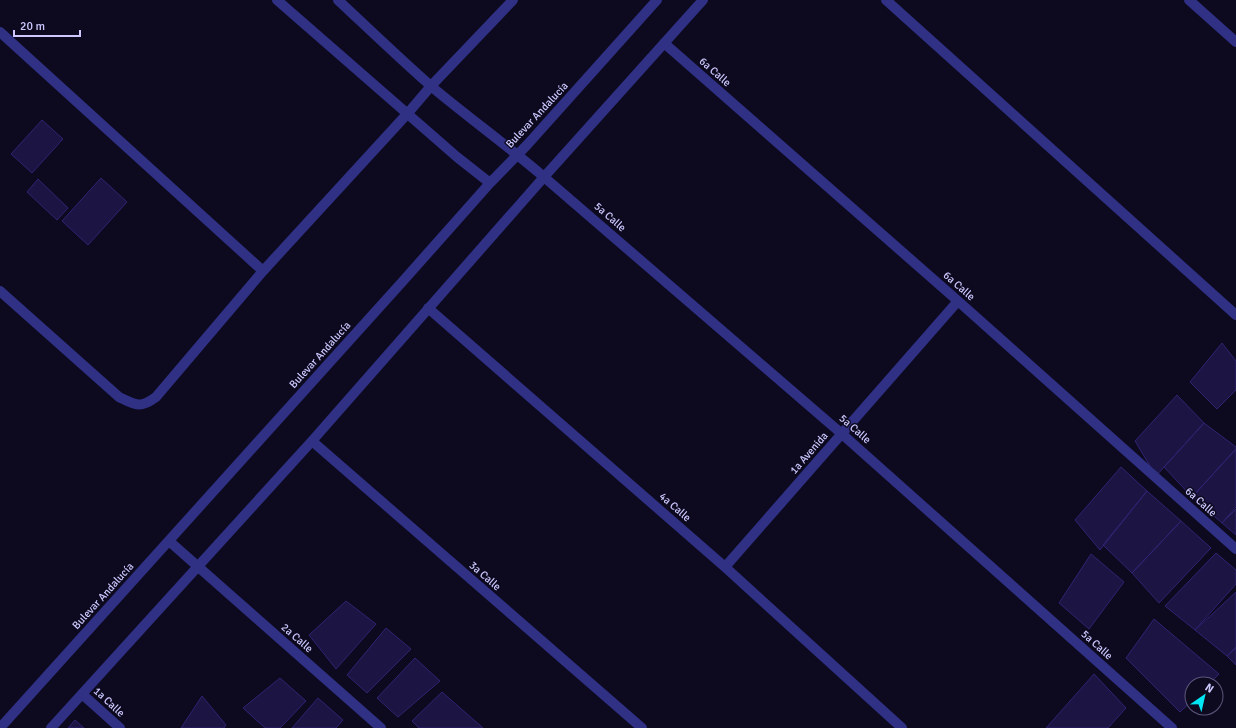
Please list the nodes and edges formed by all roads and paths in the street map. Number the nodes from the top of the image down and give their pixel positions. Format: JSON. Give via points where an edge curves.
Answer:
{"nodes":[{"id":1,"x":277,"y":0,"type":"edge"},
{"id":2,"x":338,"y":0,"type":"edge"},
{"id":3,"x":513,"y":0,"type":"edge"},
{"id":4,"x":658,"y":0,"type":"edge"},
{"id":5,"x":703,"y":0,"type":"edge"},
{"id":6,"x":886,"y":0,"type":"edge"},
{"id":7,"x":1189,"y":0,"type":"edge"},
{"id":8,"x":0,"y":32,"type":"edge"},
{"id":9,"x":1236,"y":42,"type":"edge"},
{"id":10,"x":664,"y":43,"type":"junction"},
{"id":11,"x":431,"y":86,"type":"junction"},
{"id":12,"x":408,"y":114,"type":"junction"},
{"id":13,"x":517,"y":154,"type":"junction"},
{"id":14,"x":544,"y":177,"type":"junction"},
{"id":15,"x":490,"y":183,"type":"junction"},
{"id":16,"x":263,"y":271,"type":"junction"},
{"id":17,"x":0,"y":291,"type":"edge"},
{"id":18,"x":958,"y":301,"type":"junction"},
{"id":19,"x":428,"y":308,"type":"junction"},
{"id":20,"x":1236,"y":315,"type":"edge"},
{"id":21,"x":842,"y":434,"type":"junction"},
{"id":22,"x":312,"y":441,"type":"junction"},
{"id":23,"x":169,"y":541,"type":"junction"},
{"id":24,"x":1236,"y":549,"type":"edge"},
{"id":25,"x":725,"y":566,"type":"junction"},
{"id":26,"x":197,"y":567,"type":"junction"},
{"id":27,"x":82,"y":694,"type":"junction"},
{"id":28,"x":0,"y":728,"type":"edge"},
{"id":29,"x":51,"y":728,"type":"edge"},
{"id":30,"x":120,"y":728,"type":"edge"},
{"id":31,"x":381,"y":728,"type":"edge"},
{"id":32,"x":642,"y":728,"type":"edge"},
{"id":33,"x":902,"y":728,"type":"edge"},
{"id":34,"x":1172,"y":728,"type":"edge"}],
"edges":[{"from":1,"to":12,"type":"street"},
{"from":2,"to":11,"type":"street","name":"5a Calle"},
{"from":3,"to":11,"type":"street"},
{"from":4,"to":13,"type":"street","name":"Bulevar Andalucía"},
{"from":5,"to":10,"type":"street"},
{"from":6,"to":20,"type":"street"},
{"from":7,"to":9,"type":"street"},
{"from":8,"to":16,"type":"street"},
{"from":10,"to":14,"type":"street"},
{"from":10,"to":18,"type":"street","name":"6a Calle"},
{"from":11,"to":12,"type":"street"},
{"from":11,"to":13,"type":"street","name":"5a Calle"},
{"from":12,"to":15,"type":"street"},
{"from":12,"to":16,"type":"street"},
{"from":13,"to":14,"type":"street","name":"5a Calle"},
{"from":13,"to":15,"type":"street","name":"Bulevar Andalucía"},
{"from":14,"to":19,"type":"street"},
{"from":14,"to":21,"type":"street","name":"5a Calle"},
{"from":15,"to":23,"type":"street","name":"Bulevar Andalucía"},
{"from":16,"to":17,"type":"street","via":[[156,397],[146,404],[134,404],[119,397]]},
{"from":18,"to":21,"type":"street","name":"1a Avenida"},
{"from":18,"to":24,"type":"street","name":"6a Calle"},
{"from":19,"to":22,"type":"street"},
{"from":19,"to":25,"type":"street","name":"4a Calle"},
{"from":21,"to":25,"type":"street","name":"1a Avenida"},
{"from":21,"to":34,"type":"street","name":"5a Calle"},
{"from":22,"to":26,"type":"street"},
{"from":22,"to":32,"type":"street","name":"3a Calle"},
{"from":23,"to":26,"type":"street","name":"2a Calle"},
{"from":23,"to":28,"type":"street","name":"Bulevar Andalucía"},
{"from":25,"to":33,"type":"street","name":"4a Calle"},
{"from":26,"to":27,"type":"street"},
{"from":26,"to":31,"type":"street","name":"2a Calle"},
{"from":27,"to":29,"type":"street"},
{"from":27,"to":30,"type":"street","name":"1a Calle"}]}
